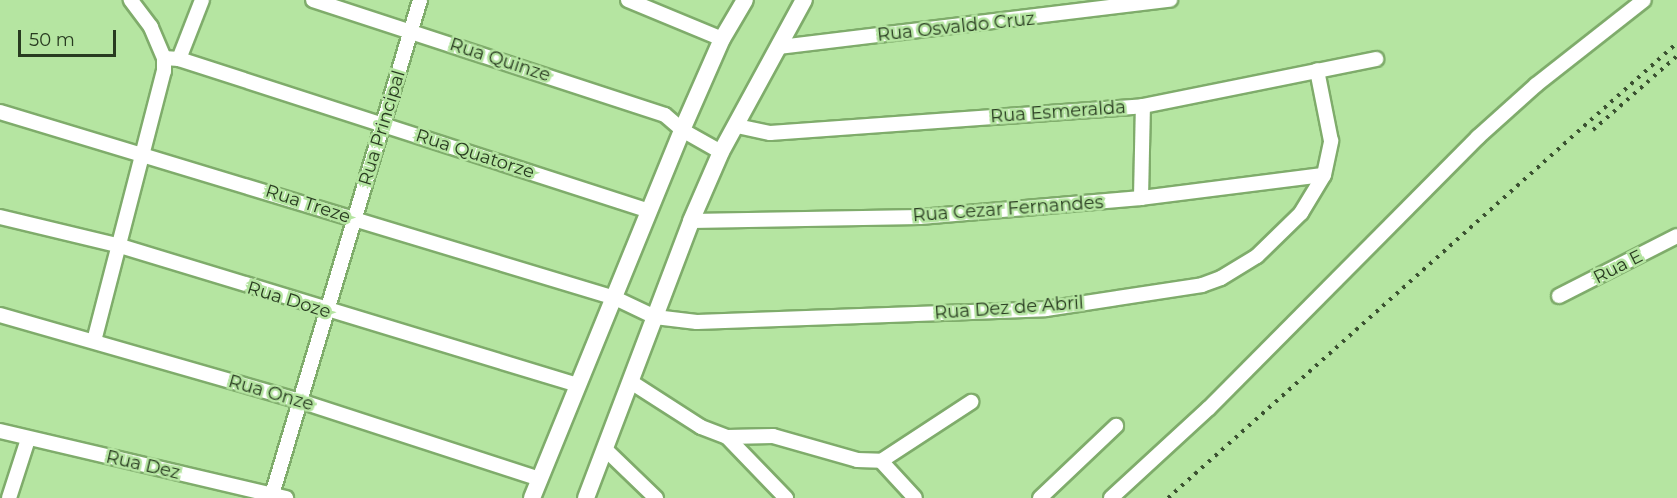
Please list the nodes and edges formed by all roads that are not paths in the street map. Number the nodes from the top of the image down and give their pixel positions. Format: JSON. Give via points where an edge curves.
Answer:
{"nodes":[{"id":1,"x":131,"y":0,"type":"edge"},
{"id":2,"x":202,"y":0,"type":"edge"},
{"id":3,"x":313,"y":0,"type":"edge"},
{"id":4,"x":420,"y":0,"type":"edge"},
{"id":5,"x":628,"y":0,"type":"edge"},
{"id":6,"x":745,"y":0,"type":"edge"},
{"id":7,"x":804,"y":0,"type":"edge"},
{"id":8,"x":1170,"y":0,"type":"edge"},
{"id":9,"x":1644,"y":0,"type":"edge"},
{"id":10,"x":410,"y":32,"type":"junction"},
{"id":11,"x":722,"y":39,"type":"junction"},
{"id":12,"x":779,"y":47,"type":"junction"},
{"id":13,"x":164,"y":58,"type":"junction"},
{"id":14,"x":179,"y":59,"type":"junction"},
{"id":15,"x":1376,"y":59,"type":"dead end"},
{"id":16,"x":1317,"y":70,"type":"junction"},
{"id":17,"x":1143,"y":106,"type":"junction"},
{"id":18,"x":0,"y":112,"type":"edge"},
{"id":19,"x":383,"y":124,"type":"junction"},
{"id":20,"x":737,"y":126,"type":"junction"},
{"id":21,"x":682,"y":130,"type":"junction"},
{"id":22,"x":721,"y":152,"type":"junction"},
{"id":23,"x":142,"y":156,"type":"junction"},
{"id":24,"x":1324,"y":175,"type":"junction"},
{"id":25,"x":1141,"y":198,"type":"junction"},
{"id":26,"x":649,"y":211,"type":"junction"},
{"id":27,"x":0,"y":217,"type":"edge"},
{"id":28,"x":355,"y":219,"type":"junction"},
{"id":29,"x":691,"y":221,"type":"junction"},
{"id":30,"x":1677,"y":236,"type":"edge"},
{"id":31,"x":117,"y":245,"type":"junction"},
{"id":32,"x":1559,"y":296,"type":"dead end"},
{"id":33,"x":615,"y":298,"type":"junction"},
{"id":34,"x":327,"y":312,"type":"junction"},
{"id":35,"x":0,"y":315,"type":"edge"},
{"id":36,"x":655,"y":316,"type":"junction"},
{"id":37,"x":94,"y":341,"type":"junction"},
{"id":38,"x":631,"y":382,"type":"junction"},
{"id":39,"x":578,"y":385,"type":"junction"},
{"id":40,"x":300,"y":401,"type":"junction"},
{"id":41,"x":971,"y":402,"type":"dead end"},
{"id":42,"x":1116,"y":426,"type":"dead end"},
{"id":43,"x":0,"y":431,"type":"edge"},
{"id":44,"x":727,"y":437,"type":"junction"},
{"id":45,"x":28,"y":439,"type":"junction"},
{"id":46,"x":605,"y":449,"type":"junction"},
{"id":47,"x":881,"y":461,"type":"junction"},
{"id":48,"x":540,"y":479,"type":"junction"},
{"id":49,"x":276,"y":497,"type":"edge"},
{"id":50,"x":9,"y":498,"type":"edge"},
{"id":51,"x":532,"y":498,"type":"edge"},
{"id":52,"x":586,"y":498,"type":"edge"},
{"id":53,"x":656,"y":498,"type":"edge"},
{"id":54,"x":786,"y":498,"type":"edge"},
{"id":55,"x":915,"y":498,"type":"edge"},
{"id":56,"x":1040,"y":498,"type":"edge"},
{"id":57,"x":1111,"y":498,"type":"edge"}],
"edges":[{"from":1,"to":13,"type":"street","via":[[152,27]]},
{"from":2,"to":14,"type":"street"},
{"from":3,"to":10,"type":"street","name":"Rua Quinze"},
{"from":4,"to":10,"type":"street","name":"Rua Principal"},
{"from":5,"to":11,"type":"street"},
{"from":6,"to":11,"type":"street"},
{"from":7,"to":12,"type":"street"},
{"from":8,"to":12,"type":"street","name":"Rua Osvaldo Cruz"},
{"from":9,"to":57,"type":"street","via":[[1536,85],[1478,137],[1209,408]]},
{"from":10,"to":19,"type":"street","name":"Rua Principal"},
{"from":10,"to":21,"type":"street","name":"Rua Quinze","via":[[639,105],[670,118]]},
{"from":11,"to":21,"type":"street"},
{"from":12,"to":20,"type":"street"},
{"from":13,"to":14,"type":"street","name":"Rua Quatorze"},
{"from":13,"to":23,"type":"street","via":[[162,85]]},
{"from":14,"to":19,"type":"street","name":"Rua Quatorze"},
{"from":15,"to":16,"type":"street","name":"Rua Esmeralda"},
{"from":16,"to":17,"type":"street","name":"Rua Esmeralda"},
{"from":16,"to":24,"type":"street","name":"Rua Dez de Abril","via":[[1331,141]]},
{"from":17,"to":20,"type":"street","name":"Rua Esmeralda","via":[[770,133]]},
{"from":17,"to":25,"type":"street"},
{"from":18,"to":23,"type":"street","name":"Rua Treze"},
{"from":19,"to":26,"type":"street","name":"Rua Quatorze"},
{"from":19,"to":28,"type":"street","name":"Rua Principal"},
{"from":20,"to":22,"type":"street"},
{"from":21,"to":22,"type":"street","name":"Rua Quinze"},
{"from":21,"to":26,"type":"street"},
{"from":22,"to":29,"type":"street"},
{"from":23,"to":28,"type":"street","name":"Rua Treze"},
{"from":23,"to":31,"type":"street"},
{"from":24,"to":25,"type":"street","name":"Rua Cezar Fernandes"},
{"from":24,"to":36,"type":"street","name":"Rua Dez de Abril","via":[[1301,213],[1257,256],[1236,271],[1202,285],[1046,309],[697,322]]},
{"from":25,"to":29,"type":"street","name":"Rua Cezar Fernandes","via":[[920,217]]},
{"from":26,"to":33,"type":"street"},
{"from":27,"to":31,"type":"street","name":"Rua Doze"},
{"from":28,"to":33,"type":"street","name":"Rua Treze"},
{"from":28,"to":34,"type":"street","name":"Rua Principal"},
{"from":29,"to":36,"type":"street"},
{"from":30,"to":32,"type":"street","name":"Rua E"},
{"from":31,"to":34,"type":"street","name":"Rua Doze"},
{"from":31,"to":37,"type":"street"},
{"from":33,"to":36,"type":"street","name":"Rua Dez de Abril"},
{"from":33,"to":39,"type":"street"},
{"from":34,"to":39,"type":"street","name":"Rua Doze"},
{"from":34,"to":40,"type":"street","name":"Rua Principal"},
{"from":35,"to":37,"type":"street","name":"Rua Onze"},
{"from":36,"to":38,"type":"street"},
{"from":37,"to":40,"type":"street","name":"Rua Onze"},
{"from":38,"to":44,"type":"street","via":[[701,427]]},
{"from":38,"to":46,"type":"street"},
{"from":39,"to":48,"type":"street"},
{"from":40,"to":48,"type":"street","name":"Rua Onze"},
{"from":40,"to":49,"type":"street","name":"Rua Principal"},
{"from":41,"to":47,"type":"street"},
{"from":42,"to":56,"type":"street"},
{"from":43,"to":45,"type":"street","name":"Rua Dez"},
{"from":44,"to":47,"type":"street","via":[[773,436],[857,460]]},
{"from":44,"to":54,"type":"street"},
{"from":45,"to":49,"type":"street","name":"Rua Dez"},
{"from":45,"to":50,"type":"street"},
{"from":46,"to":52,"type":"street"},
{"from":46,"to":53,"type":"street"},
{"from":47,"to":55,"type":"street"},
{"from":48,"to":51,"type":"street"}]}
